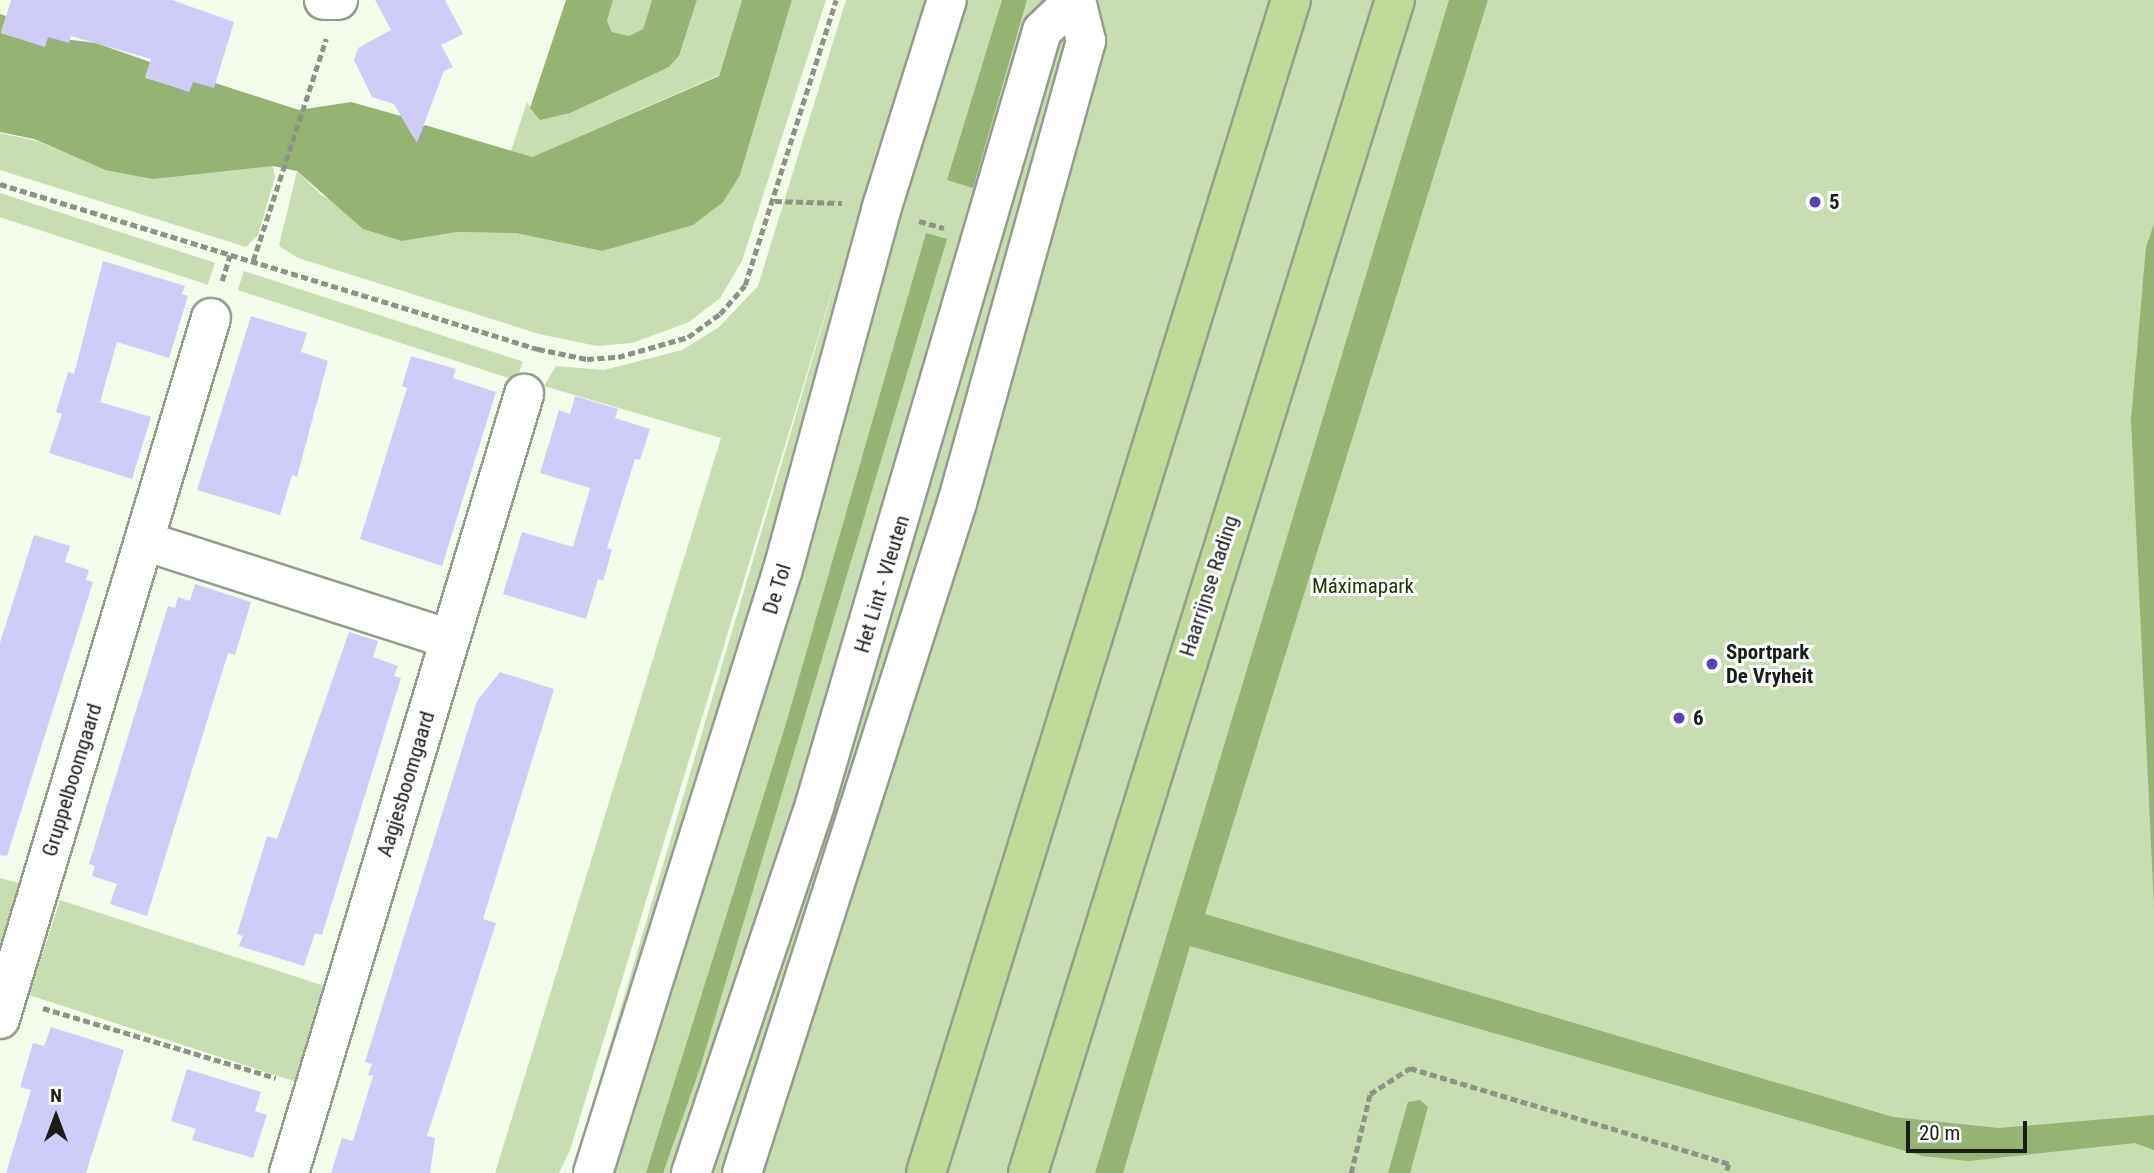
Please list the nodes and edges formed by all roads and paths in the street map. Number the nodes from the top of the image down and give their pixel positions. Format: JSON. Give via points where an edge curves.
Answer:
{"nodes":[{"id":1,"x":836,"y":0,"type":"edge"},
{"id":2,"x":947,"y":0,"type":"edge"},
{"id":3,"x":1075,"y":0,"type":"edge"},
{"id":4,"x":1291,"y":0,"type":"edge"},
{"id":5,"x":1395,"y":0,"type":"edge"},
{"id":6,"x":333,"y":1,"type":"edge"},
{"id":7,"x":0,"y":184,"type":"edge"},
{"id":8,"x":775,"y":201,"type":"junction"},
{"id":9,"x":881,"y":210,"type":"junction"},
{"id":10,"x":982,"y":239,"type":"junction"},
{"id":11,"x":1028,"y":241,"type":"junction"},
{"id":12,"x":253,"y":261,"type":"junction"},
{"id":13,"x":211,"y":318,"type":"dead end"},
{"id":14,"x":524,"y":394,"type":"dead end"},
{"id":15,"x":912,"y":488,"type":"junction"},
{"id":16,"x":957,"y":503,"type":"junction"},
{"id":17,"x":144,"y":541,"type":"junction"},
{"id":18,"x":450,"y":639,"type":"junction"},
{"id":19,"x":815,"y":804,"type":"junction"},
{"id":20,"x":858,"y":819,"type":"junction"},
{"id":21,"x":3,"y":1008,"type":"edge"},
{"id":22,"x":314,"y":1090,"type":"junction"},
{"id":23,"x":289,"y":1173,"type":"edge"},
{"id":24,"x":593,"y":1173,"type":"edge"},
{"id":25,"x":691,"y":1173,"type":"edge"},
{"id":26,"x":742,"y":1173,"type":"edge"},
{"id":27,"x":926,"y":1173,"type":"edge"},
{"id":28,"x":1028,"y":1173,"type":"edge"},
{"id":29,"x":1351,"y":1173,"type":"edge"},
{"id":30,"x":1726,"y":1173,"type":"edge"}],
"edges":[{"from":1,"to":8,"type":"path"},
{"from":2,"to":9,"type":"street","name":"De Tol"},
{"from":3,"to":10,"type":"street","name":"Het Lint - Vleuten","via":[[1042,31]]},
{"from":3,"to":11,"type":"street","name":"Het Lint - Vleuten","via":[[1086,41]]},
{"from":4,"to":27,"type":"main road"},
{"from":5,"to":28,"type":"main road","name":"Haarrijnse Rading"},
{"from":6,"to":12,"type":"path","via":[[283,182]]},
{"from":7,"to":12,"type":"path"},
{"from":8,"to":9,"type":"path","via":[[856,203]]},
{"from":8,"to":12,"type":"path","via":[[745,285],[720,314],[688,337],[618,357],[587,359],[538,349]]},
{"from":9,"to":10,"type":"path"},
{"from":9,"to":24,"type":"street","name":"De Tol","via":[[783,569]]},
{"from":10,"to":11,"type":"street"},
{"from":10,"to":15,"type":"street","name":"Het Lint - Vleuten"},
{"from":11,"to":16,"type":"street","name":"Het Lint - Vleuten"},
{"from":13,"to":17,"type":"street","name":"Gruppelboomgaard"},
{"from":14,"to":18,"type":"street","name":"Aagjesboomgaard"},
{"from":15,"to":16,"type":"street"},
{"from":15,"to":19,"type":"street","name":"Het Lint - Vleuten"},
{"from":16,"to":20,"type":"street","name":"Het Lint - Vleuten"},
{"from":17,"to":18,"type":"street"},
{"from":17,"to":21,"type":"street","name":"Gruppelboomgaard"},
{"from":18,"to":22,"type":"street","name":"Aagjesboomgaard"},
{"from":19,"to":20,"type":"street"},
{"from":19,"to":25,"type":"street","name":"Het Lint - Vleuten"},
{"from":20,"to":26,"type":"street","name":"Het Lint - Vleuten"},
{"from":21,"to":22,"type":"path"},
{"from":22,"to":23,"type":"street","name":"Aagjesboomgaard"},
{"from":29,"to":30,"type":"path","via":[[1370,1094],[1410,1068],[1729,1164]]}]}
